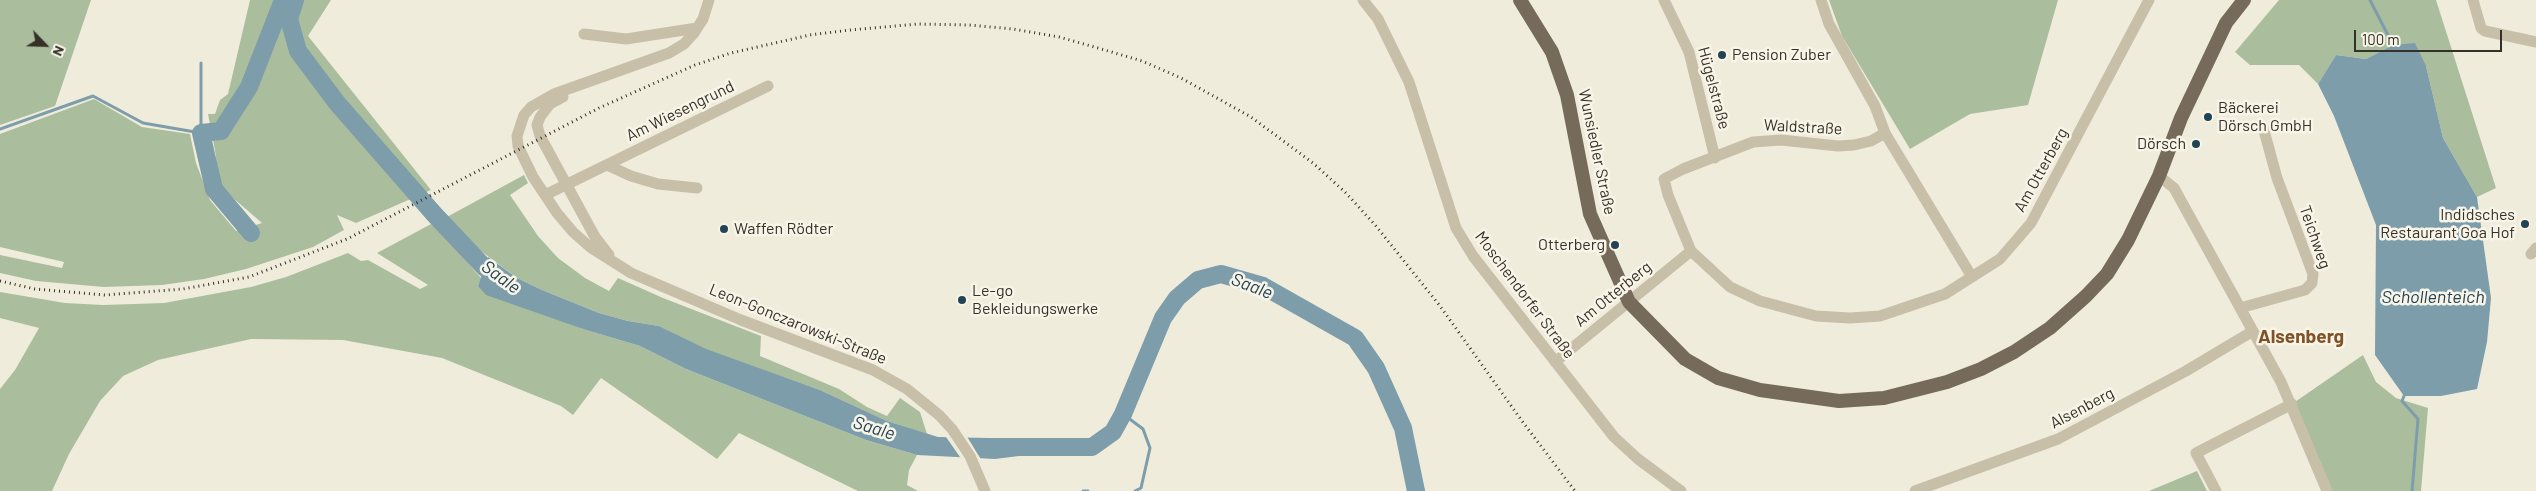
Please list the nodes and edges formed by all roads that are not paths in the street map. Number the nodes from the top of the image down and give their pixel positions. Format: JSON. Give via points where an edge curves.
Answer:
{"nodes":[{"id":1,"x":709,"y":0,"type":"edge"},
{"id":2,"x":1363,"y":0,"type":"edge"},
{"id":3,"x":1520,"y":0,"type":"edge"},
{"id":4,"x":1664,"y":0,"type":"edge"},
{"id":5,"x":1821,"y":0,"type":"edge"},
{"id":6,"x":2149,"y":0,"type":"edge"},
{"id":7,"x":2244,"y":0,"type":"edge"},
{"id":8,"x":2473,"y":0,"type":"edge"},
{"id":9,"x":697,"y":28,"type":"junction"},
{"id":10,"x":584,"y":34,"type":"dead end"},
{"id":11,"x":2536,"y":42,"type":"edge"},
{"id":12,"x":589,"y":84,"type":"junction"},
{"id":13,"x":768,"y":86,"type":"dead end"},
{"id":14,"x":2263,"y":127,"type":"dead end"},
{"id":15,"x":1885,"y":132,"type":"junction"},
{"id":16,"x":1715,"y":158,"type":"junction"},
{"id":17,"x":607,"y":165,"type":"junction"},
{"id":18,"x":2159,"y":176,"type":"junction"},
{"id":19,"x":1664,"y":179,"type":"joint"},
{"id":20,"x":566,"y":186,"type":"junction"},
{"id":21,"x":697,"y":188,"type":"dead end"},
{"id":22,"x":545,"y":195,"type":"junction"},
{"id":23,"x":1691,"y":251,"type":"junction"},
{"id":24,"x":613,"y":260,"type":"junction"},
{"id":25,"x":1972,"y":277,"type":"junction"},
{"id":26,"x":1629,"y":302,"type":"junction"},
{"id":27,"x":2240,"y":308,"type":"junction"},
{"id":28,"x":2253,"y":331,"type":"junction"},
{"id":29,"x":1555,"y":362,"type":"junction"},
{"id":30,"x":2292,"y":404,"type":"junction"},
{"id":31,"x":983,"y":486,"type":"edge"},
{"id":32,"x":1681,"y":491,"type":"edge"},
{"id":33,"x":1916,"y":491,"type":"edge"},
{"id":34,"x":2216,"y":491,"type":"edge"},
{"id":35,"x":2327,"y":491,"type":"edge"}],
"edges":[{"from":1,"to":9,"type":"street"},
{"from":2,"to":29,"type":"street","name":"Moschendorfer Straße","via":[[1378,19],[1409,82],[1456,228],[1472,256]]},
{"from":3,"to":26,"type":"main road","name":"Wunsiedler Straße","via":[[1552,52],[1567,96],[1590,214]]},
{"from":4,"to":16,"type":"street","name":"Hügelstraße","via":[[1689,52]]},
{"from":5,"to":15,"type":"street","via":[[1829,24],[1875,106]]},
{"from":6,"to":25,"type":"street","name":"Am Otterberg","via":[[2031,223],[2000,259]]},
{"from":7,"to":18,"type":"main road","name":"Wunsiedler Straße","via":[[2226,23]]},
{"from":8,"to":11,"type":"street","via":[[2481,28],[2485,31]]},
{"from":9,"to":10,"type":"street","via":[[626,40]]},
{"from":9,"to":12,"type":"street","via":[[684,44],[669,53]]},
{"from":12,"to":20,"type":"street","name":"Leon-Gonczarowski-Straße","via":[[550,104],[537,125]]},
{"from":12,"to":22,"type":"street","name":"Leon-Gonczarowski-Straße","via":[[540,100],[527,111],[519,126],[518,146]]},
{"from":13,"to":17,"type":"street","name":"Am Wiesengrund"},
{"from":14,"to":27,"type":"street","name":"Teichweg","via":[[2277,178],[2313,274],[2312,283],[2305,290]]},
{"from":15,"to":16,"type":"street","name":"Waldstraße","via":[[1854,146],[1781,140],[1753,142]]},
{"from":15,"to":25,"type":"street"},
{"from":16,"to":19,"type":"street","name":"Waldstraße"},
{"from":17,"to":20,"type":"street","name":"Am Wiesengrund"},
{"from":17,"to":21,"type":"street","via":[[658,184]]},
{"from":18,"to":26,"type":"main road","name":"Wunsiedler Straße","via":[[2128,240],[2106,274],[2050,328],[1982,369],[1947,382],[1884,398],[1839,401],[1760,390],[1718,378],[1685,359]]},
{"from":18,"to":27,"type":"street","via":[[2174,188]]},
{"from":19,"to":23,"type":"street","name":"Am Otterberg"},
{"from":20,"to":22,"type":"street","name":"Am Wiesengrund"},
{"from":20,"to":24,"type":"street","name":"Leon-Gonczarowski-Straße","via":[[595,237]]},
{"from":22,"to":24,"type":"street","name":"Leon-Gonczarowski-Straße","via":[[573,232],[590,247]]},
{"from":23,"to":25,"type":"street","name":"Am Otterberg","via":[[1730,286],[1760,301],[1816,316],[1880,316],[1945,294]]},
{"from":23,"to":26,"type":"street","name":"Am Otterberg"},
{"from":24,"to":31,"type":"street","name":"Leon-Gonczarowski-Straße","via":[[660,287],[873,370],[907,389],[939,415],[962,442]]},
{"from":26,"to":29,"type":"street","name":"Am Otterberg"},
{"from":27,"to":28,"type":"street"},
{"from":28,"to":30,"type":"street"},
{"from":28,"to":33,"type":"street","name":"Alsenberg","via":[[2186,371],[2058,439]]},
{"from":29,"to":32,"type":"street","name":"Moschendorfer Straße","via":[[1614,438]]},
{"from":30,"to":34,"type":"street","via":[[2196,453]]},
{"from":30,"to":35,"type":"street"}]}
